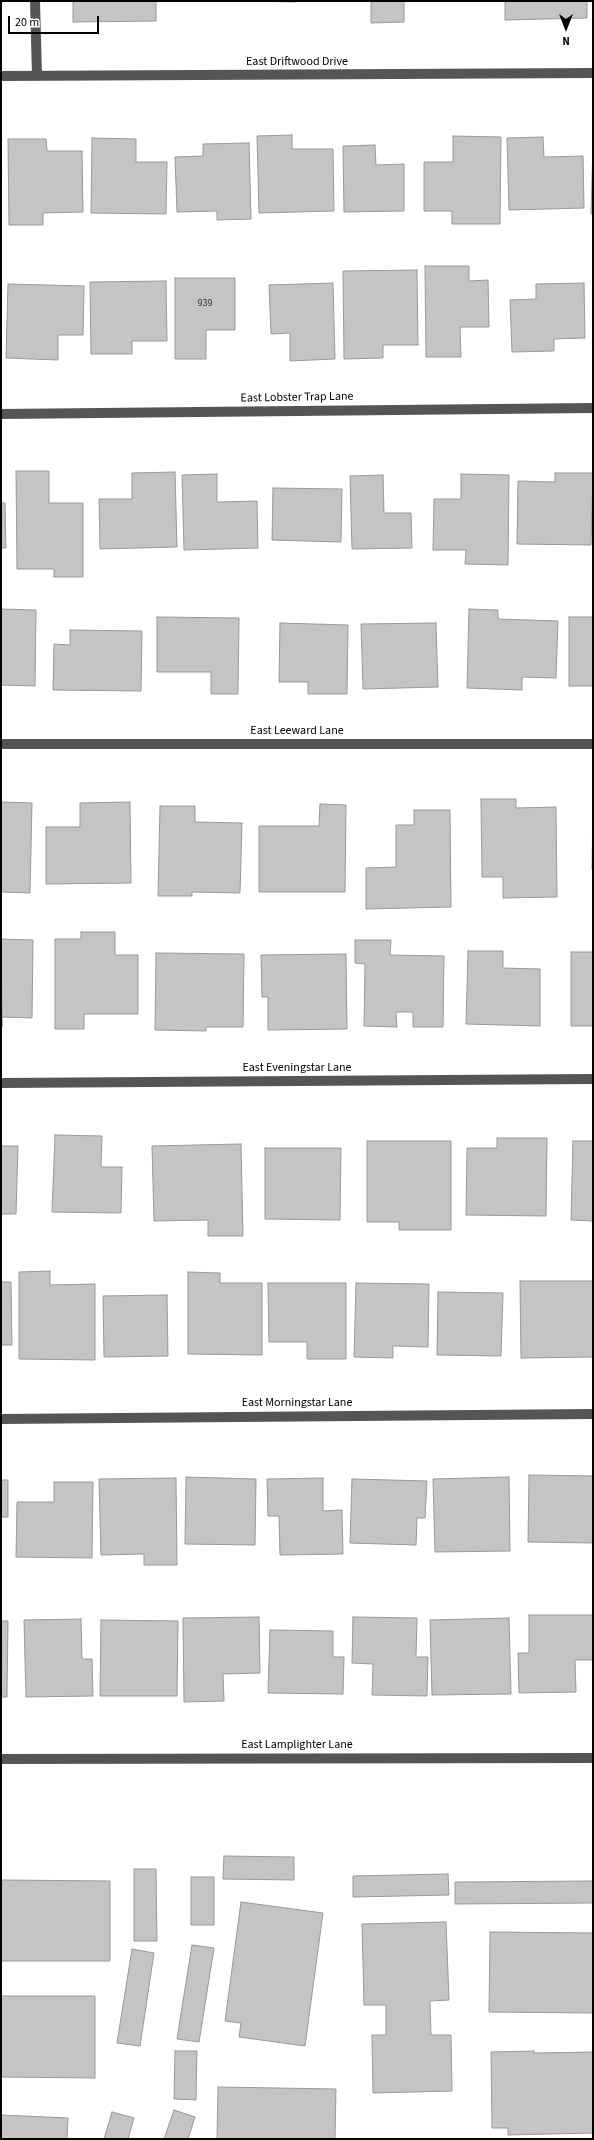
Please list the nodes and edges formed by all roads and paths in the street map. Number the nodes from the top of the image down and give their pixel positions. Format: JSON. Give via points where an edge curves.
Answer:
{"nodes":[{"id":1,"x":34,"y":1,"type":"edge"},
{"id":2,"x":593,"y":73,"type":"edge"},
{"id":3,"x":1,"y":76,"type":"edge"},
{"id":4,"x":37,"y":76,"type":"junction"},
{"id":5,"x":593,"y":408,"type":"edge"},
{"id":6,"x":1,"y":414,"type":"edge"},
{"id":7,"x":1,"y":744,"type":"edge"},
{"id":8,"x":593,"y":744,"type":"edge"},
{"id":9,"x":593,"y":1079,"type":"edge"},
{"id":10,"x":1,"y":1083,"type":"edge"},
{"id":11,"x":593,"y":1414,"type":"edge"},
{"id":12,"x":1,"y":1419,"type":"edge"},
{"id":13,"x":593,"y":1758,"type":"edge"},
{"id":14,"x":1,"y":1759,"type":"edge"}],
"edges":[{"from":1,"to":4,"type":"street"},
{"from":2,"to":4,"type":"street","name":"East Driftwood Drive"},
{"from":3,"to":4,"type":"street","name":"East Driftwood Drive"},
{"from":5,"to":6,"type":"street","name":"East Lobster Trap Lane"},
{"from":7,"to":8,"type":"street","name":"East Leeward Lane"},
{"from":9,"to":10,"type":"street","name":"East Eveningstar Lane"},
{"from":11,"to":12,"type":"street","name":"East Morningstar Lane"},
{"from":13,"to":14,"type":"street","name":"East Lamplighter Lane"}]}
